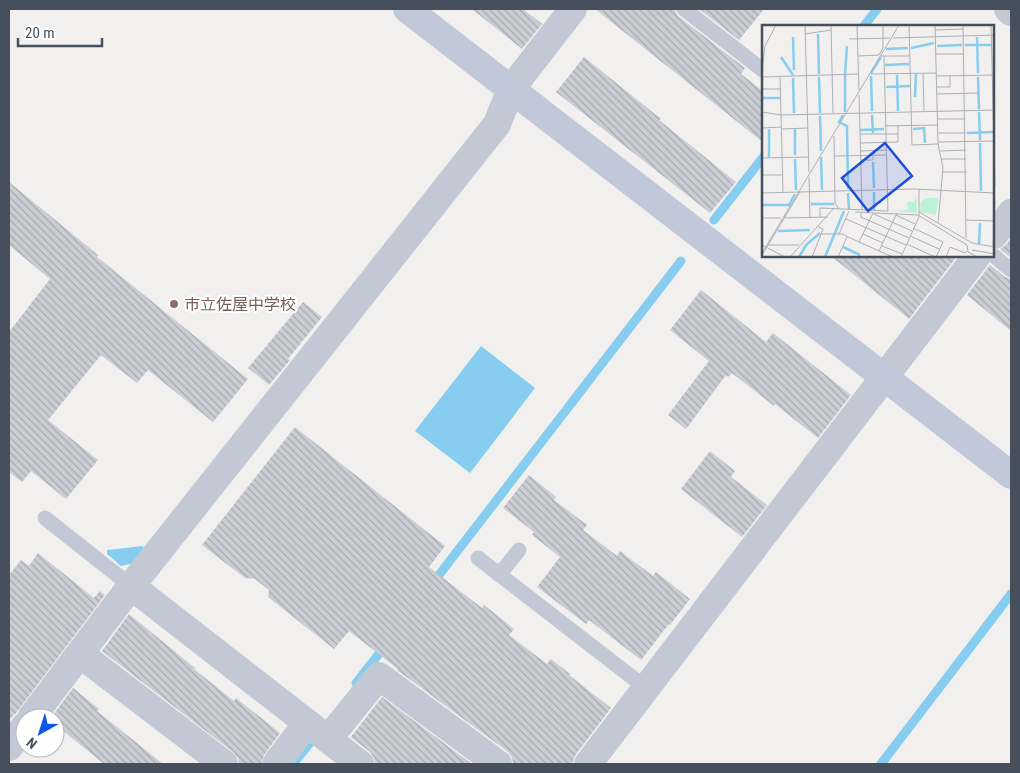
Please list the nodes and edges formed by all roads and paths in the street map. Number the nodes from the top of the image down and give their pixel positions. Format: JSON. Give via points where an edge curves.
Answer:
{"nodes":[{"id":1,"x":407,"y":9,"type":"edge"},
{"id":2,"x":573,"y":9,"type":"edge"},
{"id":3,"x":684,"y":9,"type":"edge"},
{"id":4,"x":1008,"y":9,"type":"edge"},
{"id":5,"x":1011,"y":12,"type":"edge"},
{"id":6,"x":762,"y":69,"type":"edge"},
{"id":7,"x":511,"y":89,"type":"junction"},
{"id":8,"x":1011,"y":212,"type":"edge"},
{"id":9,"x":995,"y":237,"type":"edge"},
{"id":10,"x":995,"y":241,"type":"edge"},
{"id":11,"x":975,"y":258,"type":"edge"},
{"id":12,"x":1011,"y":270,"type":"edge"},
{"id":13,"x":885,"y":378,"type":"junction"},
{"id":14,"x":1011,"y":475,"type":"edge"},
{"id":15,"x":46,"y":518,"type":"dead end"},
{"id":16,"x":520,"y":550,"type":"dead end"},
{"id":17,"x":478,"y":558,"type":"dead end"},
{"id":18,"x":499,"y":575,"type":"junction"},
{"id":19,"x":131,"y":586,"type":"junction"},
{"id":20,"x":80,"y":654,"type":"junction"},
{"id":21,"x":646,"y":688,"type":"junction"},
{"id":22,"x":39,"y":708,"type":"edge"},
{"id":23,"x":318,"y":731,"type":"junction"},
{"id":24,"x":224,"y":764,"type":"edge"},
{"id":25,"x":276,"y":764,"type":"edge"},
{"id":26,"x":360,"y":764,"type":"edge"},
{"id":27,"x":498,"y":764,"type":"edge"},
{"id":28,"x":588,"y":764,"type":"edge"}],
"edges":[{"from":1,"to":7,"type":"street"},
{"from":2,"to":7,"type":"street"},
{"from":3,"to":6,"type":"lane"},
{"from":4,"to":5,"type":"street"},
{"from":7,"to":13,"type":"street"},
{"from":7,"to":19,"type":"street","via":[[497,124]]},
{"from":8,"to":9,"type":"street"},
{"from":10,"to":12,"type":"lane"},
{"from":11,"to":13,"type":"street"},
{"from":13,"to":14,"type":"street"},
{"from":13,"to":21,"type":"street"},
{"from":15,"to":19,"type":"lane"},
{"from":16,"to":18,"type":"lane"},
{"from":17,"to":18,"type":"lane"},
{"from":18,"to":21,"type":"lane"},
{"from":19,"to":20,"type":"street"},
{"from":19,"to":23,"type":"street"},
{"from":20,"to":22,"type":"street"},
{"from":20,"to":24,"type":"street"},
{"from":21,"to":28,"type":"street"},
{"from":23,"to":25,"type":"street"},
{"from":23,"to":26,"type":"street"},
{"from":23,"to":27,"type":"street","via":[[379,676]]}]}
